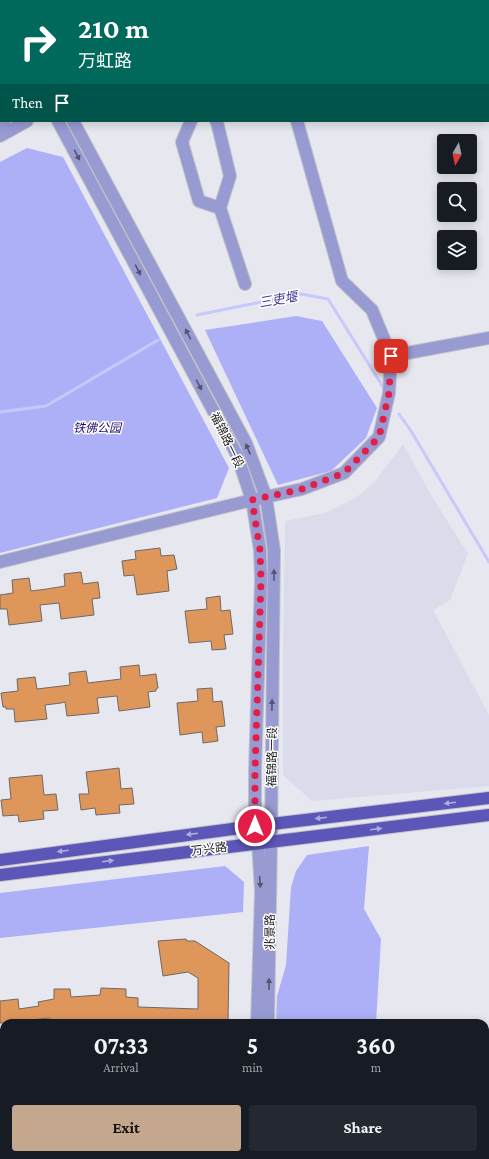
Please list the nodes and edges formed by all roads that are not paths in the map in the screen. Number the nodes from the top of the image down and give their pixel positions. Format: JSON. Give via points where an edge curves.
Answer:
{"nodes":[{"id":1,"x":25,"y":122,"type":"edge"},
{"id":2,"x":59,"y":122,"type":"edge"},
{"id":3,"x":74,"y":122,"type":"edge"},
{"id":4,"x":191,"y":122,"type":"edge"},
{"id":5,"x":217,"y":122,"type":"edge"},
{"id":6,"x":297,"y":122,"type":"edge"},
{"id":7,"x":0,"y":136,"type":"edge"},
{"id":8,"x":220,"y":208,"type":"junction"},
{"id":9,"x":245,"y":284,"type":"dead end"},
{"id":10,"x":489,"y":338,"type":"edge"},
{"id":11,"x":391,"y":356,"type":"junction"},
{"id":12,"x":266,"y":497,"type":"junction"},
{"id":13,"x":252,"y":500,"type":"junction"},
{"id":14,"x":0,"y":562,"type":"edge"},
{"id":15,"x":489,"y":798,"type":"edge"},
{"id":16,"x":489,"y":815,"type":"edge"},
{"id":17,"x":271,"y":824,"type":"junction"},
{"id":18,"x":255,"y":826,"type":"junction"},
{"id":19,"x":272,"y":842,"type":"junction"},
{"id":20,"x":258,"y":843,"type":"junction"},
{"id":21,"x":0,"y":860,"type":"edge"},
{"id":22,"x":0,"y":875,"type":"edge"},
{"id":23,"x":257,"y":1019,"type":"edge"},
{"id":24,"x":268,"y":1019,"type":"edge"}],
"edges":[{"from":1,"to":7,"type":"street"},
{"from":2,"to":13,"type":"street","name":"福锦路一段","one_way":true,"via":[[237,455]]},
{"from":12,"to":3,"type":"street","name":"福锦路一段","one_way":true,"via":[[246,442]]},
{"from":4,"to":8,"type":"street","via":[[182,142],[199,201]]},
{"from":5,"to":8,"type":"street","via":[[230,176]]},
{"from":6,"to":11,"type":"street","via":[[342,281],[372,310]]},
{"from":8,"to":9,"type":"street"},
{"from":10,"to":11,"type":"street"},
{"from":11,"to":12,"type":"street","via":[[389,393],[379,437],[344,473],[302,489]]},
{"from":12,"to":13,"type":"street"},
{"from":17,"to":12,"type":"street","name":"福锦路一段","one_way":true,"via":[[274,550]]},
{"from":13,"to":14,"type":"street"},
{"from":13,"to":18,"type":"street","name":"福锦路一段","via":[[260,550],[261,580]]},
{"from":15,"to":17,"type":"main road","one_way":true},
{"from":19,"to":16,"type":"main road","name":"万兴路","one_way":true},
{"from":17,"to":18,"type":"main road"},
{"from":17,"to":19,"type":"street","name":"福锦路一段"},
{"from":18,"to":20,"type":"street","name":"福锦路一段"},
{"from":18,"to":21,"type":"main road","one_way":true},
{"from":19,"to":20,"type":"main road","name":"万兴路"},
{"from":24,"to":19,"type":"street","name":"兆景路","one_way":true},
{"from":22,"to":20,"type":"main road","name":"万兴路","one_way":true},
{"from":20,"to":23,"type":"street","name":"兆景路","one_way":true,"via":[[261,891]]}]}
